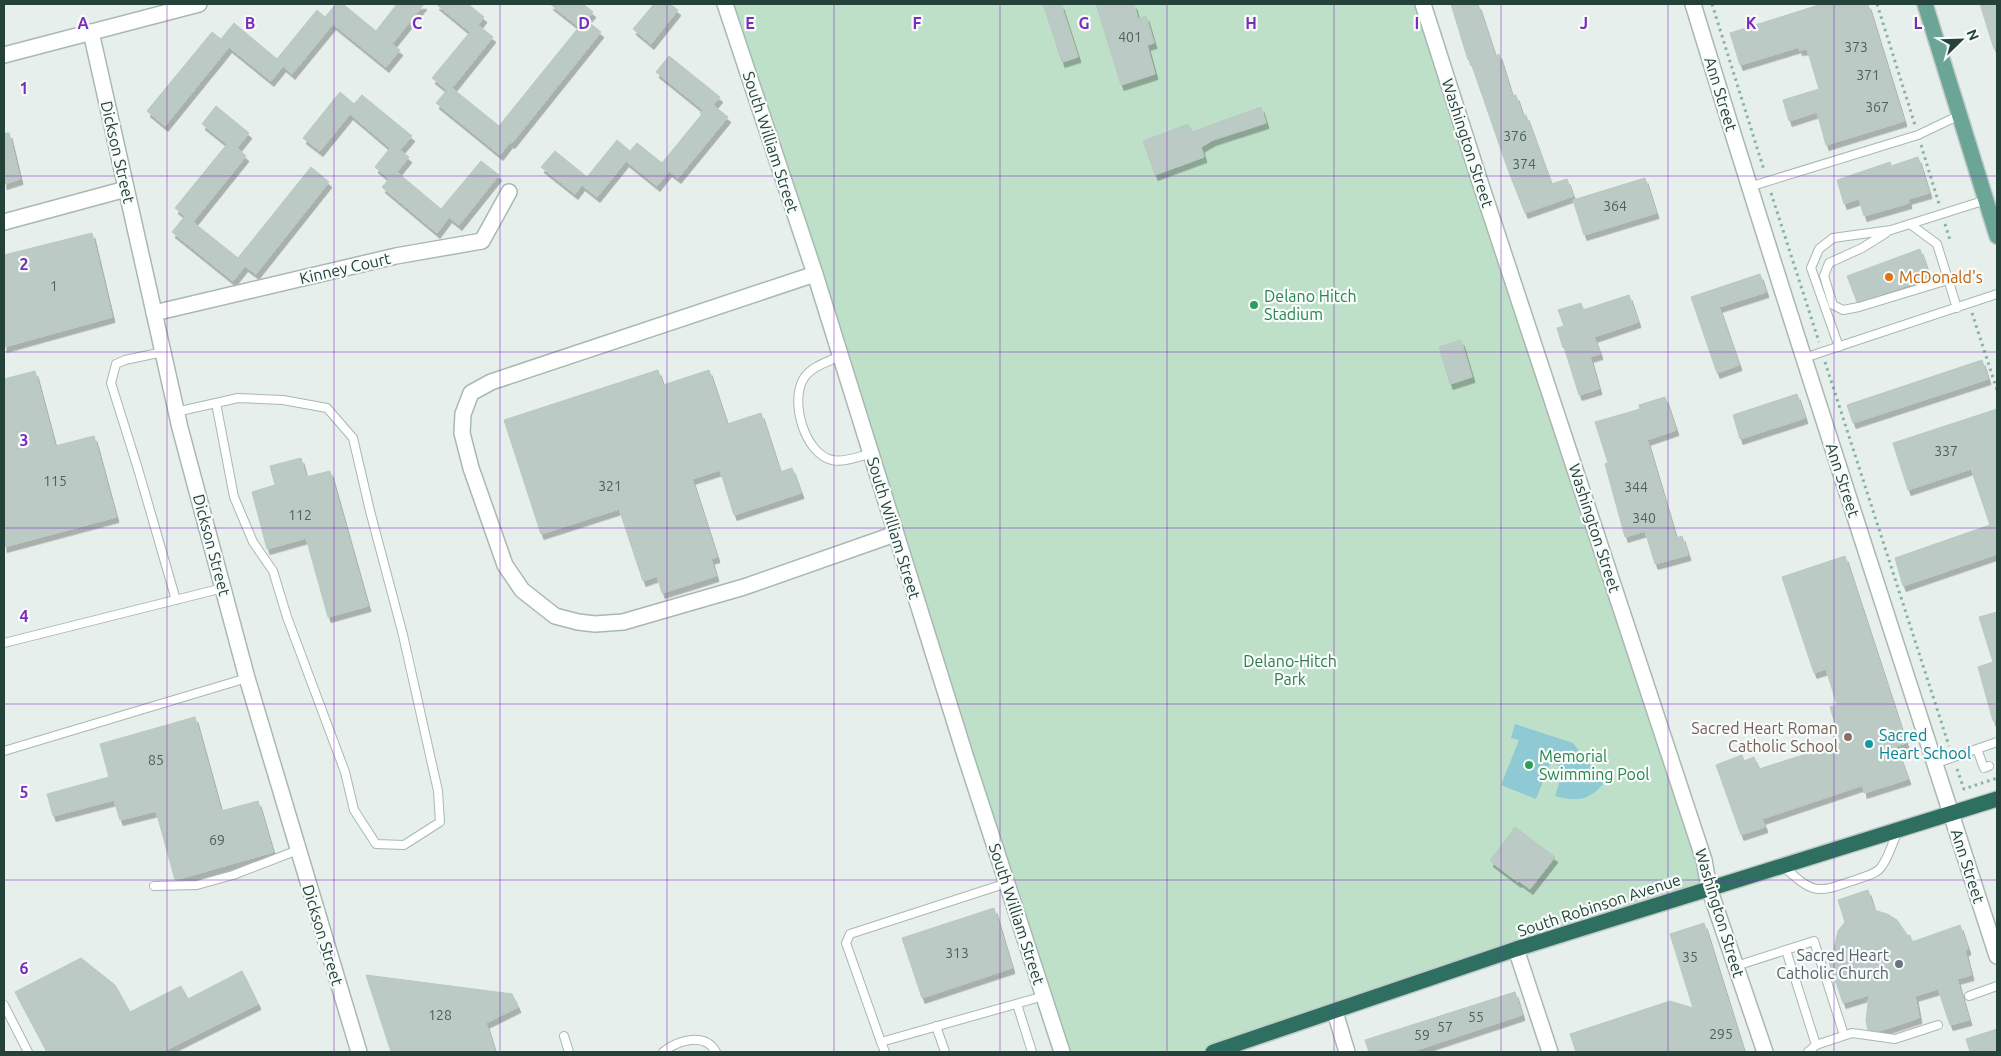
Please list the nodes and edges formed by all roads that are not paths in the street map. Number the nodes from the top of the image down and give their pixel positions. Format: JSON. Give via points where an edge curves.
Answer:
{"nodes":[{"id":1,"x":199,"y":4,"type":"edge"},
{"id":2,"x":725,"y":4,"type":"edge"},
{"id":3,"x":1423,"y":4,"type":"edge"},
{"id":4,"x":1693,"y":4,"type":"edge"},
{"id":5,"x":1925,"y":4,"type":"edge"},
{"id":6,"x":164,"y":8,"type":"edge"},
{"id":7,"x":91,"y":32,"type":"junction"},
{"id":8,"x":4,"y":55,"type":"edge"},
{"id":9,"x":1960,"y":115,"type":"junction"},
{"id":10,"x":1749,"y":187,"type":"junction"},
{"id":11,"x":126,"y":189,"type":"junction"},
{"id":12,"x":509,"y":192,"type":"dead end"},
{"id":13,"x":1986,"y":200,"type":"junction"},
{"id":14,"x":4,"y":222,"type":"edge"},
{"id":15,"x":1910,"y":224,"type":"junction"},
{"id":16,"x":1891,"y":230,"type":"junction"},
{"id":17,"x":1997,"y":236,"type":"edge"},
{"id":18,"x":815,"y":274,"type":"junction"},
{"id":19,"x":1948,"y":280,"type":"junction"},
{"id":20,"x":1997,"y":294,"type":"edge"},
{"id":21,"x":1957,"y":308,"type":"junction"},
{"id":22,"x":154,"y":313,"type":"junction"},
{"id":23,"x":1839,"y":347,"type":"junction"},
{"id":24,"x":163,"y":352,"type":"junction"},
{"id":25,"x":840,"y":356,"type":"junction"},
{"id":26,"x":1804,"y":358,"type":"junction"},
{"id":27,"x":216,"y":403,"type":"junction"},
{"id":28,"x":176,"y":412,"type":"junction"},
{"id":29,"x":870,"y":454,"type":"junction"},
{"id":30,"x":895,"y":534,"type":"junction"},
{"id":31,"x":223,"y":588,"type":"junction"},
{"id":32,"x":176,"y":600,"type":"junction"},
{"id":33,"x":4,"y":643,"type":"edge"},
{"id":34,"x":247,"y":678,"type":"junction"},
{"id":35,"x":1997,"y":742,"type":"edge"},
{"id":36,"x":1977,"y":749,"type":"junction"},
{"id":37,"x":4,"y":751,"type":"edge"},
{"id":38,"x":1934,"y":764,"type":"junction"},
{"id":39,"x":1989,"y":766,"type":"dead end"},
{"id":40,"x":1997,"y":799,"type":"edge"},
{"id":41,"x":1951,"y":812,"type":"junction"},
{"id":42,"x":1898,"y":829,"type":"junction"},
{"id":43,"x":298,"y":850,"type":"junction"},
{"id":44,"x":1782,"y":865,"type":"junction"},
{"id":45,"x":1007,"y":883,"type":"junction"},
{"id":46,"x":154,"y":886,"type":"dead end"},
{"id":47,"x":1709,"y":888,"type":"junction"},
{"id":48,"x":1516,"y":950,"type":"junction"},
{"id":49,"x":1786,"y":950,"type":"junction"},
{"id":50,"x":1997,"y":956,"type":"edge"},
{"id":51,"x":1736,"y":966,"type":"junction"},
{"id":52,"x":1997,"y":986,"type":"edge"},
{"id":53,"x":1044,"y":996,"type":"junction"},
{"id":54,"x":1969,"y":996,"type":"dead end"},
{"id":55,"x":1017,"y":1004,"type":"junction"},
{"id":56,"x":4,"y":1005,"type":"edge"},
{"id":57,"x":1335,"y":1012,"type":"junction"},
{"id":58,"x":1938,"y":1025,"type":"dead end"},
{"id":59,"x":936,"y":1026,"type":"junction"},
{"id":60,"x":1844,"y":1035,"type":"junction"},
{"id":61,"x":564,"y":1036,"type":"dead end"},
{"id":62,"x":881,"y":1042,"type":"junction"},
{"id":63,"x":1816,"y":1044,"type":"junction"},
{"id":64,"x":28,"y":1052,"type":"edge"},
{"id":65,"x":359,"y":1052,"type":"edge"},
{"id":66,"x":569,"y":1052,"type":"edge"},
{"id":67,"x":663,"y":1052,"type":"edge"},
{"id":68,"x":716,"y":1052,"type":"edge"},
{"id":69,"x":885,"y":1052,"type":"edge"},
{"id":70,"x":945,"y":1052,"type":"edge"},
{"id":71,"x":1032,"y":1052,"type":"edge"},
{"id":72,"x":1062,"y":1052,"type":"edge"},
{"id":73,"x":1213,"y":1052,"type":"edge"},
{"id":74,"x":1347,"y":1052,"type":"edge"},
{"id":75,"x":1550,"y":1052,"type":"edge"},
{"id":76,"x":1765,"y":1052,"type":"edge"},
{"id":77,"x":1808,"y":1052,"type":"edge"}],
"edges":[{"from":1,"to":6,"type":"street"},
{"from":2,"to":18,"type":"street","name":"South William Street"},
{"from":3,"to":47,"type":"street","name":"Washington Street","via":[[1704,860]]},
{"from":4,"to":10,"type":"street","name":"Ann Street"},
{"from":5,"to":9,"type":"main road"},
{"from":6,"to":7,"type":"street"},
{"from":7,"to":8,"type":"street"},
{"from":7,"to":11,"type":"street","name":"Dickson Street"},
{"from":9,"to":10,"type":"lane","via":[[1918,135]]},
{"from":9,"to":13,"type":"main road"},
{"from":10,"to":26,"type":"street","name":"Ann Street"},
{"from":11,"to":14,"type":"street"},
{"from":11,"to":22,"type":"street","name":"Dickson Street"},
{"from":12,"to":22,"type":"street","name":"Kinney Court","via":[[482,241],[396,256]]},
{"from":13,"to":15,"type":"lane"},
{"from":13,"to":17,"type":"main road"},
{"from":15,"to":16,"type":"lane"},
{"from":15,"to":19,"type":"lane","via":[[1937,244]]},
{"from":16,"to":19,"type":"lane","via":[[1829,263],[1824,276],[1833,305],[1843,310],[1859,307]]},
{"from":16,"to":23,"type":"lane","via":[[1833,238],[1819,249],[1811,268]]},
{"from":18,"to":25,"type":"street","name":"South William Street"},
{"from":18,"to":30,"type":"street","via":[[491,382],[471,393],[463,414],[462,433],[471,468],[505,565],[522,590],[555,616],[578,622],[623,622],[744,587]]},
{"from":19,"to":21,"type":"lane"},
{"from":20,"to":21,"type":"lane"},
{"from":21,"to":23,"type":"lane"},
{"from":22,"to":24,"type":"street","name":"Dickson Street"},
{"from":23,"to":26,"type":"lane"},
{"from":24,"to":28,"type":"street","name":"Dickson Street"},
{"from":24,"to":32,"type":"lane","via":[[116,364],[111,383]]},
{"from":25,"to":29,"type":"street","name":"South William Street"},
{"from":25,"to":29,"type":"lane","via":[[814,368],[804,378],[798,405],[800,418],[817,452],[832,460]]},
{"from":26,"to":38,"type":"street","name":"Ann Street"},
{"from":27,"to":27,"type":"lane","via":[[238,398],[284,400],[327,408],[353,438],[438,791],[440,822],[404,845],[376,844],[354,810],[345,772],[286,617],[273,571],[253,542],[234,497]]},
{"from":27,"to":28,"type":"lane"},
{"from":28,"to":31,"type":"street","name":"Dickson Street"},
{"from":29,"to":30,"type":"street","name":"South William Street"},
{"from":30,"to":45,"type":"street","name":"South William Street"},
{"from":31,"to":32,"type":"lane"},
{"from":31,"to":34,"type":"street","name":"Dickson Street"},
{"from":32,"to":33,"type":"lane"},
{"from":34,"to":37,"type":"lane"},
{"from":34,"to":43,"type":"street","name":"Dickson Street"},
{"from":35,"to":36,"type":"lane"},
{"from":36,"to":38,"type":"lane"},
{"from":36,"to":39,"type":"lane","via":[[1984,768]]},
{"from":38,"to":41,"type":"street","name":"Ann Street"},
{"from":40,"to":41,"type":"highway","name":"South Robinson Avenue"},
{"from":41,"to":42,"type":"highway","name":"South Robinson Avenue"},
{"from":41,"to":50,"type":"street","name":"Ann Street"},
{"from":42,"to":44,"type":"highway","name":"South Robinson Avenue"},
{"from":42,"to":44,"type":"lane","via":[[1882,867],[1875,873],[1828,889],[1817,890],[1803,884]]},
{"from":43,"to":46,"type":"lane","via":[[197,885]]},
{"from":43,"to":65,"type":"street","name":"Dickson Street"},
{"from":44,"to":47,"type":"highway","name":"South Robinson Avenue"},
{"from":45,"to":53,"type":"street","name":"South William Street"},
{"from":45,"to":62,"type":"lane","via":[[850,934],[846,943]]},
{"from":47,"to":48,"type":"highway","name":"South Robinson Avenue"},
{"from":47,"to":51,"type":"street","name":"Washington Street"},
{"from":48,"to":57,"type":"highway","name":"South Robinson Avenue"},
{"from":48,"to":75,"type":"street"},
{"from":49,"to":51,"type":"lane"},
{"from":49,"to":60,"type":"lane","via":[[1814,941]]},
{"from":49,"to":63,"type":"lane"},
{"from":51,"to":76,"type":"street","name":"Washington Street"},
{"from":52,"to":54,"type":"lane"},
{"from":53,"to":55,"type":"lane"},
{"from":53,"to":72,"type":"street","name":"South William Street"},
{"from":55,"to":59,"type":"lane"},
{"from":55,"to":71,"type":"lane"},
{"from":56,"to":64,"type":"lane"},
{"from":57,"to":73,"type":"highway","name":"South Robinson Avenue"},
{"from":57,"to":74,"type":"street"},
{"from":58,"to":60,"type":"lane","via":[[1895,1039],[1852,1033]]},
{"from":59,"to":62,"type":"lane"},
{"from":59,"to":70,"type":"lane"},
{"from":60,"to":63,"type":"lane"},
{"from":61,"to":66,"type":"lane"},
{"from":62,"to":69,"type":"lane"},
{"from":63,"to":77,"type":"lane"},
{"from":67,"to":68,"type":"lane","via":[[696,1038],[705,1041]]}]}
